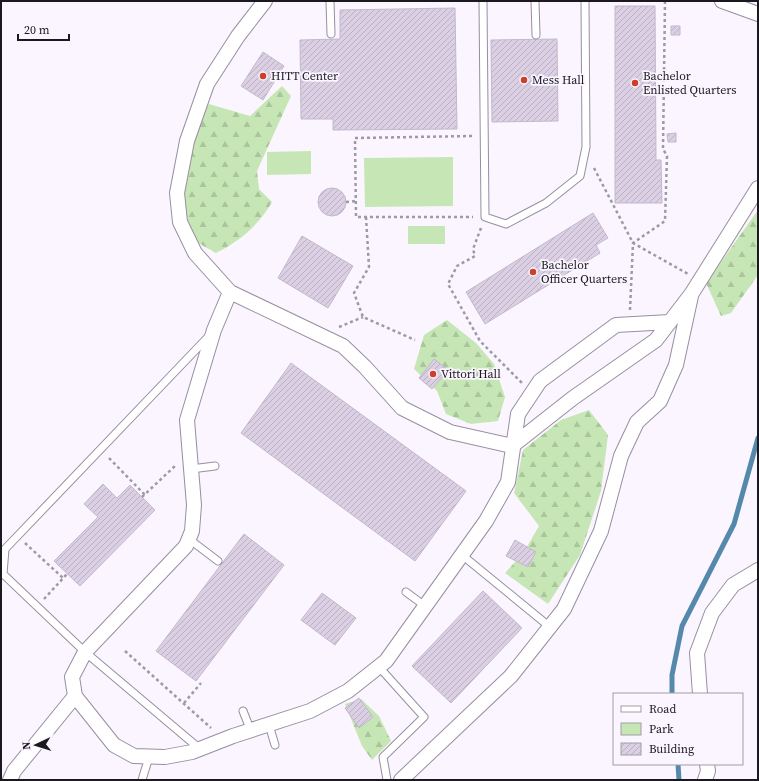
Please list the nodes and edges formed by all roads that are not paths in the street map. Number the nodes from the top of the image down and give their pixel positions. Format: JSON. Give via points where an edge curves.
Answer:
{"nodes":[{"id":1,"x":265,"y":1,"type":"edge"},
{"id":2,"x":330,"y":1,"type":"edge"},
{"id":3,"x":483,"y":1,"type":"edge"},
{"id":4,"x":535,"y":1,"type":"edge"},
{"id":5,"x":585,"y":1,"type":"edge"},
{"id":6,"x":722,"y":1,"type":"edge"},
{"id":7,"x":758,"y":14,"type":"edge"},
{"id":8,"x":331,"y":34,"type":"dead end"},
{"id":9,"x":536,"y":35,"type":"dead end"},
{"id":10,"x":758,"y":188,"type":"edge"},
{"id":11,"x":230,"y":292,"type":"junction"},
{"id":12,"x":692,"y":293,"type":"junction"},
{"id":13,"x":670,"y":322,"type":"junction"},
{"id":14,"x":214,"y":330,"type":"junction"},
{"id":15,"x":512,"y":446,"type":"junction"},
{"id":16,"x":215,"y":466,"type":"dead end"},
{"id":17,"x":191,"y":469,"type":"junction"},
{"id":18,"x":189,"y":539,"type":"junction"},
{"id":19,"x":462,"y":555,"type":"junction"},
{"id":20,"x":218,"y":561,"type":"dead end"},
{"id":21,"x":758,"y":570,"type":"edge"},
{"id":22,"x":406,"y":592,"type":"dead end"},
{"id":23,"x":425,"y":606,"type":"junction"},
{"id":24,"x":550,"y":627,"type":"junction"},
{"id":25,"x":85,"y":652,"type":"junction"},
{"id":26,"x":379,"y":667,"type":"junction"},
{"id":27,"x":700,"y":693,"type":"edge"},
{"id":28,"x":75,"y":696,"type":"junction"},
{"id":29,"x":243,"y":711,"type":"dead end"},
{"id":30,"x":269,"y":726,"type":"junction"},
{"id":31,"x":251,"y":731,"type":"junction"},
{"id":32,"x":275,"y":744,"type":"dead end"},
{"id":33,"x":200,"y":749,"type":"junction"},
{"id":34,"x":149,"y":757,"type":"junction"},
{"id":35,"x":707,"y":765,"type":"edge"},
{"id":36,"x":10,"y":780,"type":"edge"},
{"id":37,"x":142,"y":780,"type":"edge"},
{"id":38,"x":387,"y":780,"type":"edge"},
{"id":39,"x":401,"y":780,"type":"edge"},
{"id":40,"x":705,"y":780,"type":"edge"}],
"edges":[{"from":1,"to":11,"type":"street","via":[[206,84],[187,142],[177,193],[180,222],[195,253]]},
{"from":2,"to":8,"type":"lane"},
{"from":3,"to":5,"type":"lane","via":[[486,217],[506,224],[546,203],[580,176],[585,150]]},
{"from":4,"to":9,"type":"lane"},
{"from":6,"to":7,"type":"street"},
{"from":10,"to":12,"type":"street"},
{"from":11,"to":14,"type":"street"},
{"from":11,"to":15,"type":"street","via":[[343,346],[402,408],[450,432]]},
{"from":12,"to":13,"type":"street"},
{"from":12,"to":24,"type":"street","via":[[676,365],[660,401],[636,422],[621,456],[601,531],[564,609]]},
{"from":13,"to":15,"type":"street","via":[[656,340],[573,398]]},
{"from":13,"to":15,"type":"street","via":[[616,325],[540,381],[518,414]]},
{"from":14,"to":17,"type":"street","via":[[187,420]]},
{"from":14,"to":25,"type":"lane","via":[[5,549],[3,574]]},
{"from":15,"to":19,"type":"street","via":[[508,482],[486,521]]},
{"from":16,"to":17,"type":"lane"},
{"from":17,"to":18,"type":"street","via":[[194,506]]},
{"from":18,"to":20,"type":"lane"},
{"from":18,"to":25,"type":"street","via":[[186,546]]},
{"from":19,"to":23,"type":"street"},
{"from":19,"to":24,"type":"lane"},
{"from":21,"to":27,"type":"street","via":[[733,585],[712,613],[697,653]]},
{"from":22,"to":23,"type":"lane"},
{"from":23,"to":26,"type":"street"},
{"from":24,"to":39,"type":"street","via":[[511,676]]},
{"from":25,"to":28,"type":"street","via":[[72,677]]},
{"from":25,"to":33,"type":"lane"},
{"from":26,"to":30,"type":"street","via":[[348,691],[310,711]]},
{"from":26,"to":38,"type":"lane","via":[[424,717],[383,757]]},
{"from":28,"to":34,"type":"street","via":[[114,745],[134,756]]},
{"from":28,"to":36,"type":"street","via":[[14,771]]},
{"from":29,"to":31,"type":"lane"},
{"from":30,"to":31,"type":"street"},
{"from":30,"to":32,"type":"lane"},
{"from":31,"to":33,"type":"street"},
{"from":33,"to":34,"type":"street","via":[[165,757]]},
{"from":34,"to":37,"type":"lane"},
{"from":35,"to":40,"type":"street"}]}
